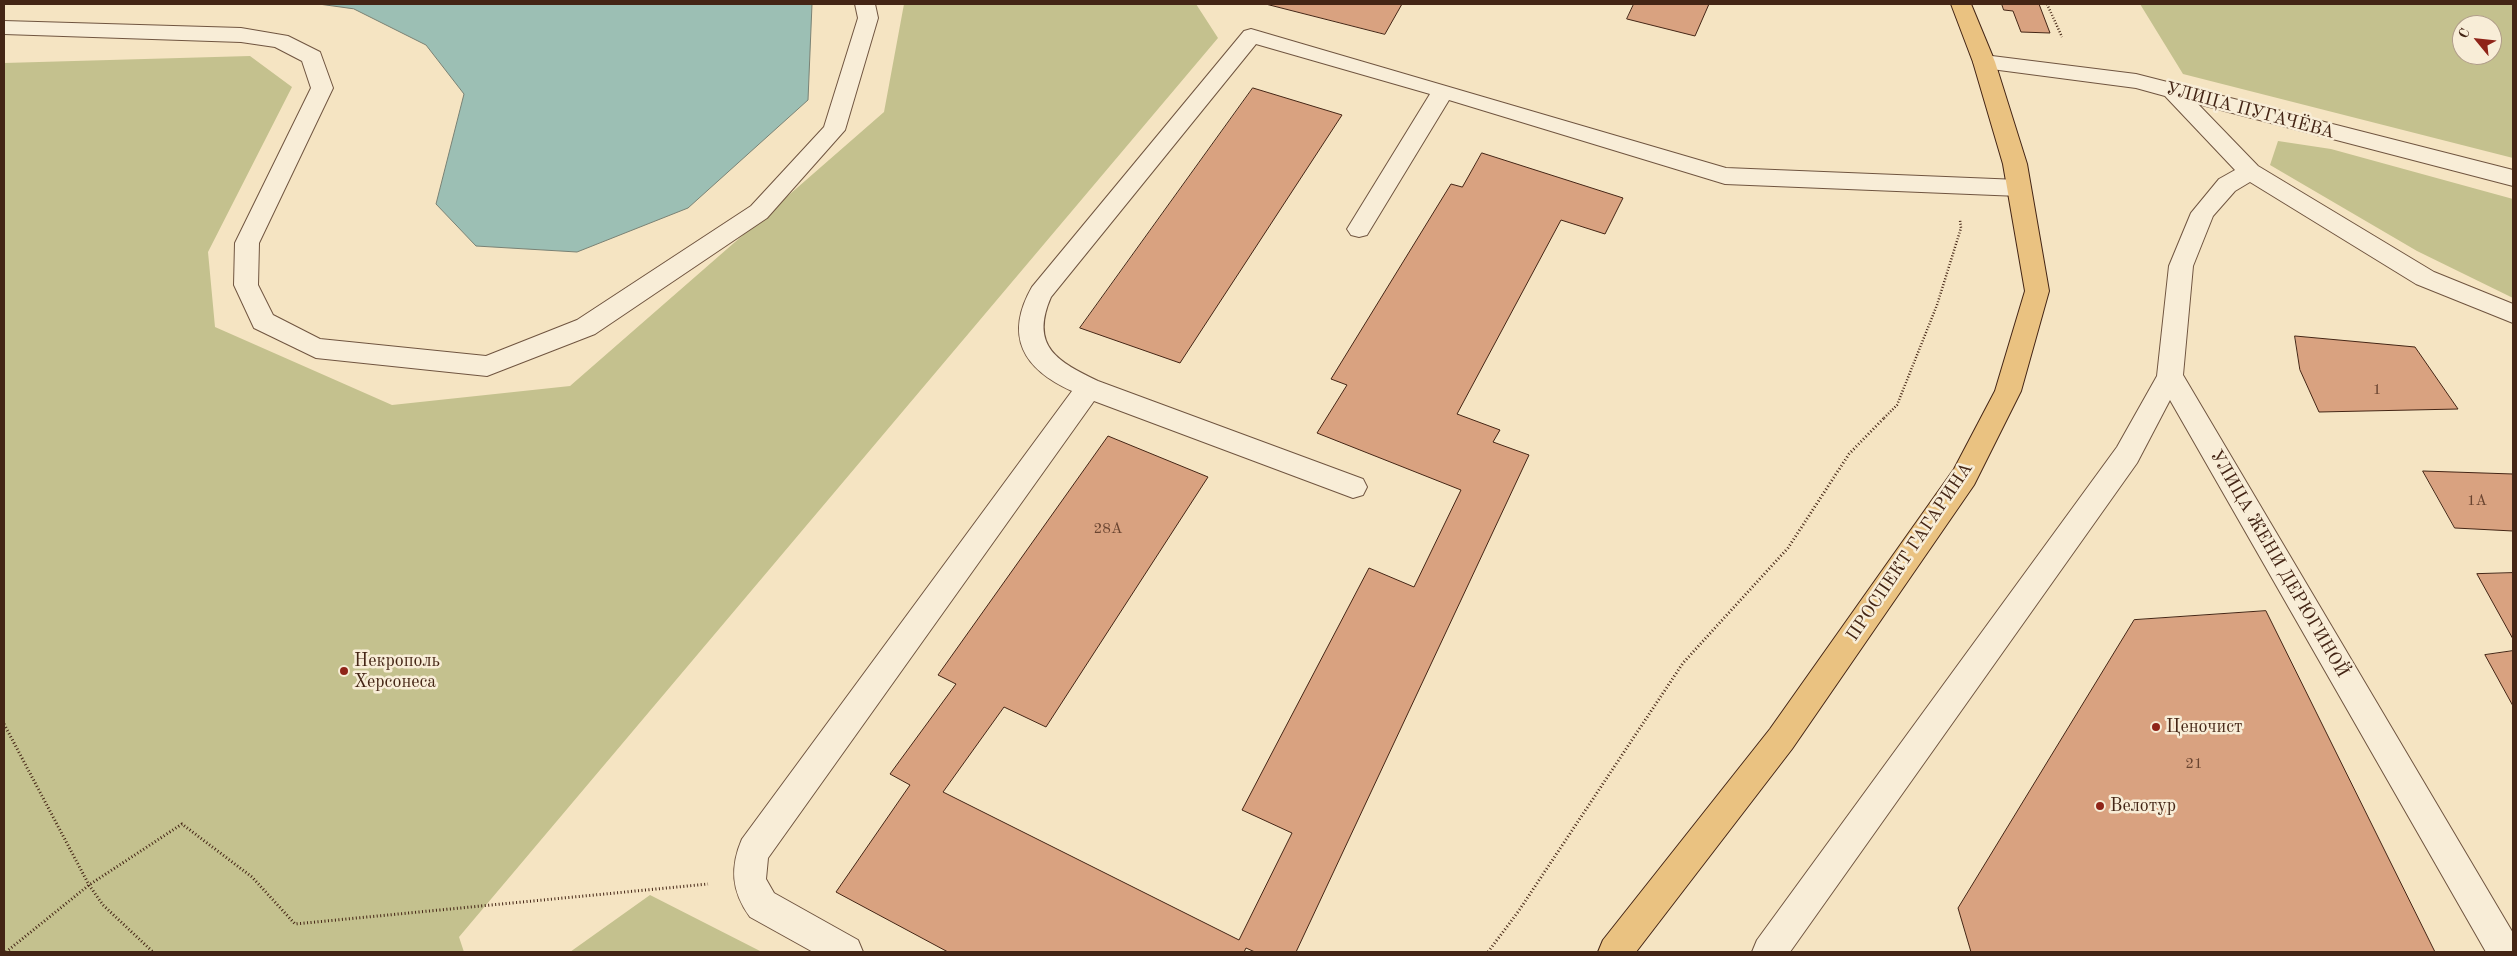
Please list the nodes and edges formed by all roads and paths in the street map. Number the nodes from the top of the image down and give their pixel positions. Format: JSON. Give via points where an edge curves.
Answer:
{"nodes":[{"id":1,"x":865,"y":4,"type":"edge"},
{"id":2,"x":1961,"y":4,"type":"edge"},
{"id":3,"x":4,"y":28,"type":"edge"},
{"id":4,"x":1984,"y":62,"type":"junction"},
{"id":5,"x":1443,"y":91,"type":"junction"},
{"id":6,"x":2173,"y":91,"type":"junction"},
{"id":7,"x":2250,"y":172,"type":"junction"},
{"id":8,"x":2513,"y":178,"type":"edge"},
{"id":9,"x":1954,"y":186,"type":"junction"},
{"id":10,"x":2019,"y":188,"type":"junction"},
{"id":11,"x":1359,"y":229,"type":"dead end"},
{"id":12,"x":2513,"y":314,"type":"edge"},
{"id":13,"x":2170,"y":376,"type":"junction"},
{"id":14,"x":1089,"y":388,"type":"junction"},
{"id":15,"x":1353,"y":487,"type":"dead end"},
{"id":16,"x":4,"y":724,"type":"edge"},
{"id":17,"x":749,"y":880,"type":"junction"},
{"id":18,"x":89,"y":885,"type":"junction"},
{"id":19,"x":6,"y":952,"type":"edge"},
{"id":20,"x":153,"y":952,"type":"edge"},
{"id":21,"x":846,"y":952,"type":"edge"},
{"id":22,"x":1488,"y":952,"type":"edge"},
{"id":23,"x":1614,"y":952,"type":"edge"},
{"id":24,"x":1769,"y":952,"type":"edge"},
{"id":25,"x":2505,"y":952,"type":"edge"}],
"edges":[{"from":1,"to":3,"type":"street","via":[[868,18],[834,130],[759,212],[586,327],[488,366],[316,348],[263,321],[246,286],[247,243],[322,88],[312,57],[280,41],[241,35]]},
{"from":2,"to":4,"type":"main road","name":"ПРОСПЕКТ ГАГАРИНА"},
{"from":4,"to":6,"type":"street","name":"УЛИЦА ПУГАЧЁВА","via":[[2136,81]]},
{"from":4,"to":10,"type":"main road","name":"ПРОСПЕКТ ГАГАРИНА","via":[[2015,164]]},
{"from":5,"to":9,"type":"street","via":[[1725,176]]},
{"from":5,"to":11,"type":"street"},
{"from":5,"to":14,"type":"street","via":[[1251,36],[1041,293],[1032,312],[1030,332],[1037,351],[1051,368]]},
{"from":6,"to":7,"type":"street"},
{"from":6,"to":8,"type":"street","name":"УЛИЦА ПУГАЧЁВА"},
{"from":7,"to":12,"type":"street","via":[[2426,278]]},
{"from":7,"to":13,"type":"street","via":[[2227,185],[2203,213],[2181,266]]},
{"from":9,"to":10,"type":"street"},
{"from":9,"to":22,"type":"path","via":[[1961,228],[1937,305],[1897,405],[1848,454],[1788,548],[1683,663]]},
{"from":10,"to":23,"type":"main road","name":"ПРОСПЕКТ ГАГАРИНА","via":[[2037,290],[2008,391],[1964,477],[1781,739]]},
{"from":13,"to":24,"type":"street","via":[[2127,455]]},
{"from":13,"to":25,"type":"street","name":"УЛИЦА ЖЕНИ ДЕРЮГИНОЙ"},
{"from":14,"to":15,"type":"street"},
{"from":14,"to":17,"type":"street","via":[[758,843],[749,865]]},
{"from":16,"to":18,"type":"path"},
{"from":17,"to":18,"type":"path","via":[[295,924],[252,877],[182,824]]},
{"from":17,"to":21,"type":"street","via":[[753,894],[762,904]]},
{"from":18,"to":19,"type":"path"},
{"from":18,"to":20,"type":"path","via":[[103,905]]}]}
